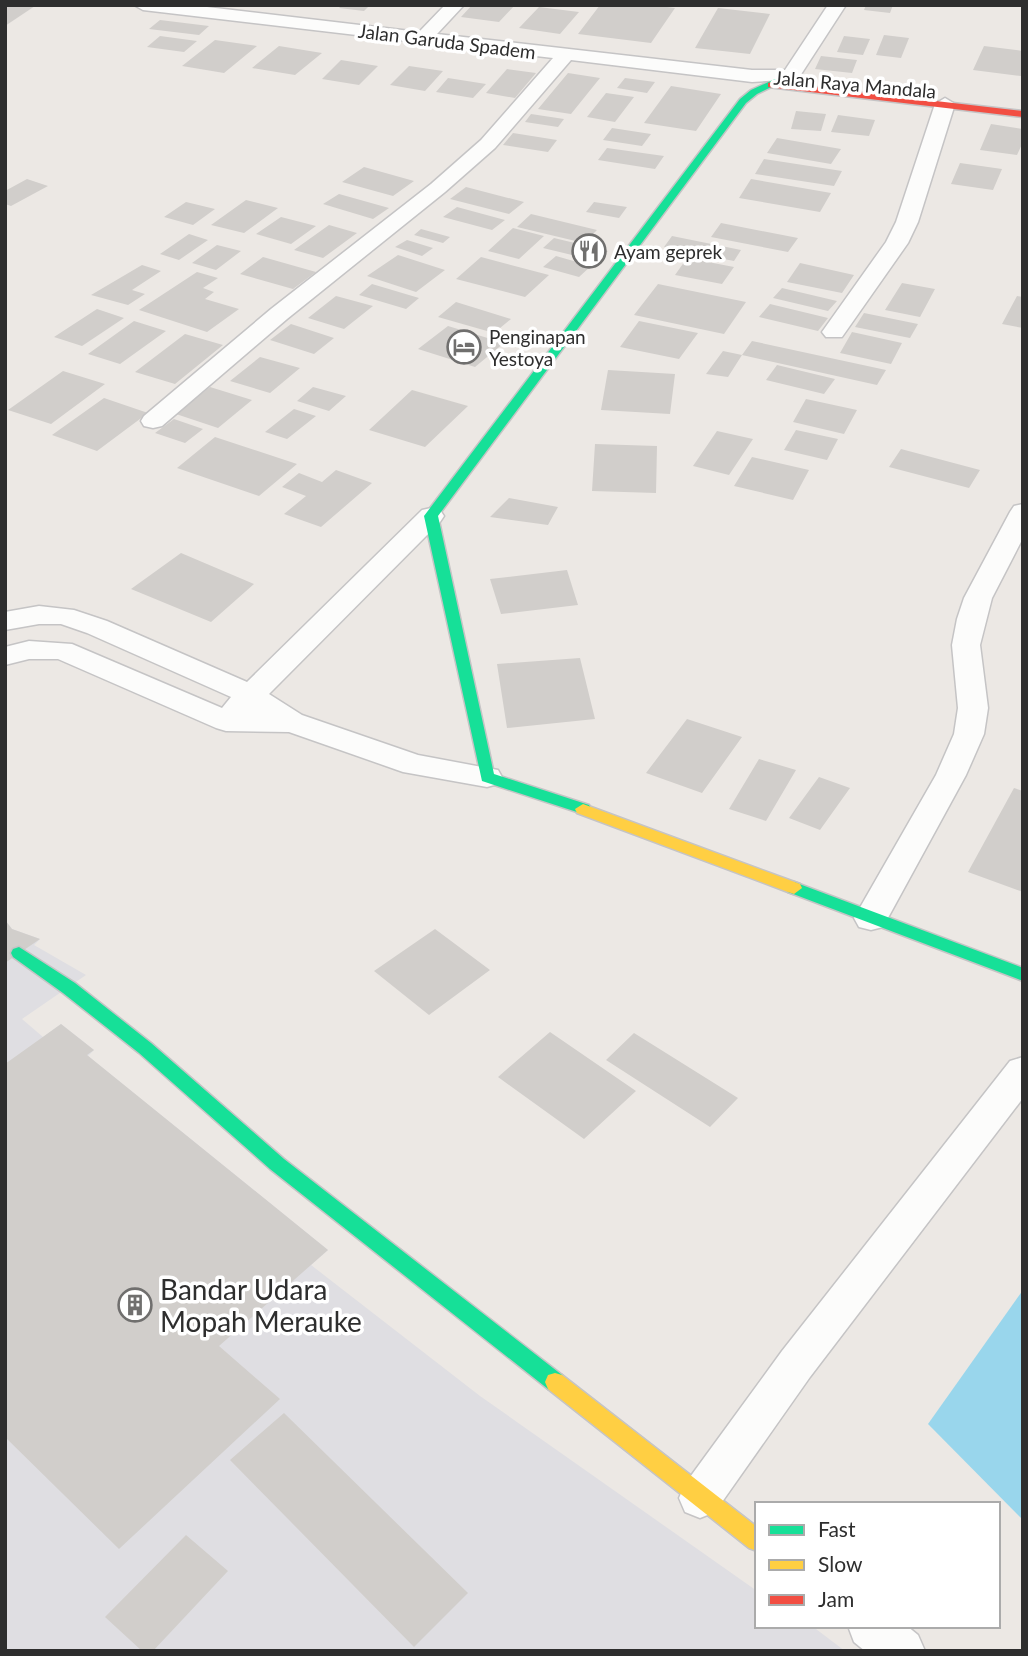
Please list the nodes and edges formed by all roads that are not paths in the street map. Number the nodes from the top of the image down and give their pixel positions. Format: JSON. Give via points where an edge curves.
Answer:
{"nodes":[{"id":1,"x":143,"y":5,"type":"edge"},
{"id":2,"x":455,"y":5,"type":"edge"},
{"id":3,"x":837,"y":5,"type":"edge"},
{"id":4,"x":196,"y":8,"type":"edge"},
{"id":5,"x":423,"y":38,"type":"junction"},
{"id":6,"x":565,"y":56,"type":"junction"},
{"id":7,"x":791,"y":75,"type":"junction"},
{"id":8,"x":752,"y":76,"type":"junction"},
{"id":9,"x":771,"y":85,"type":"junction"},
{"id":10,"x":1023,"y":100,"type":"edge"},
{"id":11,"x":945,"y":104,"type":"junction"},
{"id":12,"x":1023,"y":114,"type":"edge"},
{"id":13,"x":834,"y":332,"type":"dead end"},
{"id":14,"x":153,"y":421,"type":"dead end"},
{"id":15,"x":1023,"y":512,"type":"edge"},
{"id":16,"x":431,"y":516,"type":"junction"},
{"id":17,"x":5,"y":621,"type":"edge"},
{"id":18,"x":5,"y":656,"type":"edge"},
{"id":19,"x":249,"y":694,"type":"junction"},
{"id":20,"x":226,"y":721,"type":"junction"},
{"id":21,"x":292,"y":722,"type":"junction"},
{"id":22,"x":487,"y":777,"type":"junction"},
{"id":23,"x":871,"y":918,"type":"junction"},
{"id":24,"x":19,"y":953,"type":"dead end"},
{"id":25,"x":1023,"y":975,"type":"edge"},
{"id":26,"x":1023,"y":1071,"type":"edge"},
{"id":27,"x":700,"y":1498,"type":"junction"},
{"id":28,"x":755,"y":1539,"type":"edge"},
{"id":29,"x":873,"y":1628,"type":"edge"},
{"id":30,"x":902,"y":1651,"type":"edge"}],
"edges":[{"from":1,"to":4,"type":"street","name":"Jalan Garuda Spadem"},
{"from":2,"to":5,"type":"street"},
{"from":3,"to":7,"type":"street"},
{"from":4,"to":5,"type":"street","name":"Jalan Garuda Spadem"},
{"from":5,"to":6,"type":"street","name":"Jalan Garuda Spadem"},
{"from":6,"to":8,"type":"street","name":"Jalan Garuda Spadem"},
{"from":6,"to":14,"type":"street","via":[[488,144]]},
{"from":7,"to":8,"type":"street","name":"Jalan Raya Mandala"},
{"from":7,"to":9,"type":"main road"},
{"from":7,"to":10,"type":"main road","name":"Jalan Raya Mandala"},
{"from":8,"to":9,"type":"street","name":"Jalan Raya Mandala"},
{"from":9,"to":11,"type":"main road","name":"Jalan Raya Mandala"},
{"from":9,"to":16,"type":"main road","via":[[743,101]]},
{"from":11,"to":12,"type":"main road","name":"Jalan Raya Mandala"},
{"from":11,"to":13,"type":"street","via":[[897,243]]},
{"from":15,"to":23,"type":"street","via":[[971,619],[966,645],[973,708],[969,734]]},
{"from":16,"to":19,"type":"street"},
{"from":16,"to":22,"type":"main road"},
{"from":17,"to":19,"type":"street","via":[[39,614],[64,616]]},
{"from":18,"to":20,"type":"street","via":[[62,650]]},
{"from":19,"to":20,"type":"street"},
{"from":19,"to":21,"type":"street"},
{"from":20,"to":21,"type":"street"},
{"from":21,"to":22,"type":"street","via":[[414,765]]},
{"from":22,"to":23,"type":"main road"},
{"from":23,"to":25,"type":"main road"},
{"from":24,"to":27,"type":"main road","via":[[145,1048],[277,1164]]},
{"from":26,"to":27,"type":"street","via":[[796,1364]]},
{"from":27,"to":28,"type":"main road"},
{"from":29,"to":30,"type":"street"}]}
